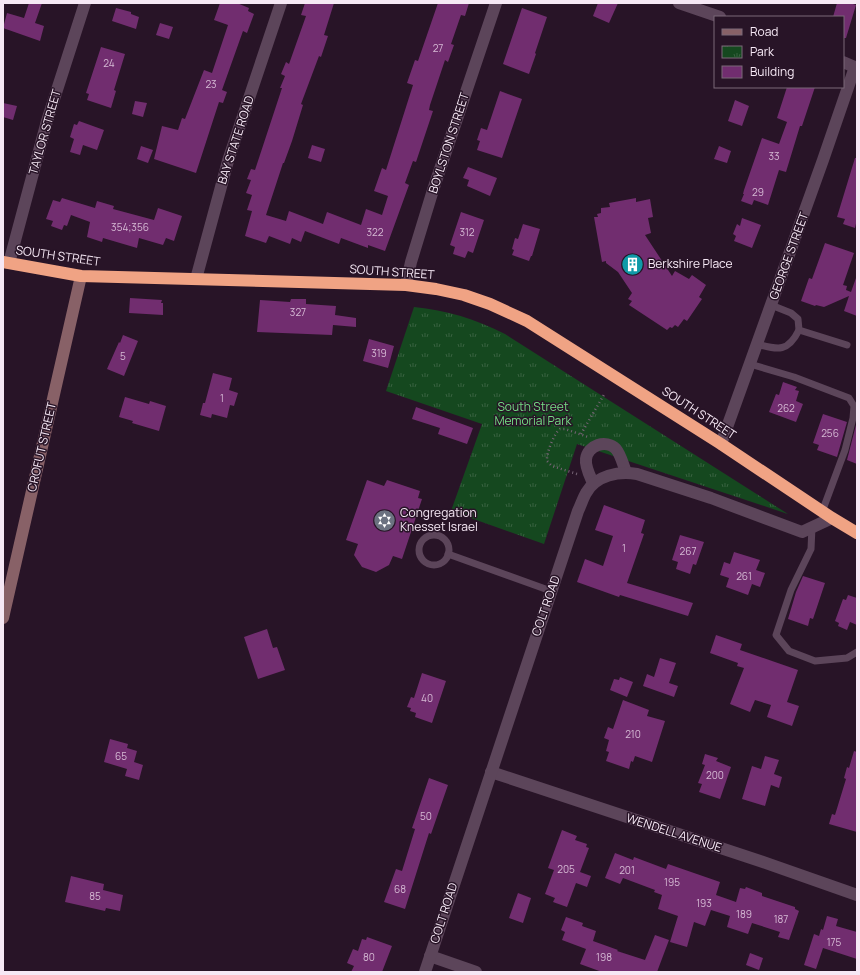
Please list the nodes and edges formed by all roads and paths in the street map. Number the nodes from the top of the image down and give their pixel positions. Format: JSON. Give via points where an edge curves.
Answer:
{"nodes":[{"id":1,"x":85,"y":3,"type":"edge"},
{"id":2,"x":281,"y":3,"type":"edge"},
{"id":3,"x":496,"y":3,"type":"edge"},
{"id":4,"x":679,"y":3,"type":"edge"},
{"id":5,"x":717,"y":16,"type":"edge"},
{"id":6,"x":844,"y":62,"type":"edge"},
{"id":7,"x":856,"y":67,"type":"edge"},
{"id":8,"x":6,"y":262,"type":"edge"},
{"id":9,"x":81,"y":276,"type":"junction"},
{"id":10,"x":196,"y":279,"type":"junction"},
{"id":11,"x":406,"y":285,"type":"junction"},
{"id":12,"x":771,"y":304,"type":"junction"},
{"id":13,"x":799,"y":330,"type":"junction"},
{"id":14,"x":757,"y":344,"type":"junction"},
{"id":15,"x":846,"y":345,"type":"dead end"},
{"id":16,"x":750,"y":364,"type":"junction"},
{"id":17,"x":605,"y":393,"type":"dead end"},
{"id":18,"x":581,"y":434,"type":"junction"},
{"id":19,"x":722,"y":444,"type":"junction"},
{"id":20,"x":598,"y":445,"type":"junction"},
{"id":21,"x":626,"y":472,"type":"junction"},
{"id":22,"x":591,"y":479,"type":"junction"},
{"id":23,"x":827,"y":515,"type":"junction"},
{"id":24,"x":812,"y":528,"type":"junction"},
{"id":25,"x":857,"y":533,"type":"edge"},
{"id":26,"x":448,"y":554,"type":"junction"},
{"id":27,"x":551,"y":591,"type":"junction"},
{"id":28,"x":3,"y":618,"type":"edge"},
{"id":29,"x":857,"y":652,"type":"edge"},
{"id":30,"x":490,"y":772,"type":"junction"},
{"id":31,"x":857,"y":895,"type":"edge"},
{"id":32,"x":430,"y":956,"type":"junction"},
{"id":33,"x":425,"y":972,"type":"edge"},
{"id":34,"x":476,"y":972,"type":"edge"}],
"edges":[{"from":1,"to":8,"type":"street","name":"TAYLOR STREET"},
{"from":2,"to":10,"type":"street","name":"BAY STATE ROAD","via":[[228,161]]},
{"from":3,"to":11,"type":"street","name":"BOYLSTON STREET","via":[[433,190]]},
{"from":4,"to":5,"type":"street"},
{"from":6,"to":7,"type":"street"},
{"from":7,"to":12,"type":"street","name":"GEORGE STREET"},
{"from":8,"to":9,"type":"highway","name":"SOUTH STREET"},
{"from":9,"to":10,"type":"highway","name":"SOUTH STREET"},
{"from":9,"to":28,"type":"street","name":"CROFUT STREET"},
{"from":10,"to":11,"type":"highway","name":"SOUTH STREET"},
{"from":11,"to":19,"type":"highway","name":"SOUTH STREET","via":[[464,295],[527,321]]},
{"from":12,"to":13,"type":"lane","via":[[798,319]]},
{"from":12,"to":14,"type":"street","name":"GEORGE STREET"},
{"from":13,"to":14,"type":"lane","via":[[794,340],[785,348],[775,349]]},
{"from":13,"to":15,"type":"lane"},
{"from":14,"to":16,"type":"street","name":"GEORGE STREET"},
{"from":16,"to":19,"type":"street","name":"GEORGE STREET"},
{"from":16,"to":23,"type":"lane","via":[[849,398],[854,406]]},
{"from":17,"to":18,"type":"path"},
{"from":18,"to":20,"type":"path"},
{"from":18,"to":22,"type":"path","via":[[564,428],[557,430],[547,460],[552,466]]},
{"from":19,"to":23,"type":"highway","name":"SOUTH STREET"},
{"from":20,"to":21,"type":"street","via":[[609,445],[614,448],[619,453]]},
{"from":20,"to":22,"type":"street","via":[[586,458]]},
{"from":21,"to":22,"type":"street"},
{"from":21,"to":24,"type":"street","via":[[663,482],[802,532]]},
{"from":22,"to":27,"type":"street","name":"COLT ROAD"},
{"from":23,"to":24,"type":"street"},
{"from":23,"to":25,"type":"highway","name":"SOUTH STREET"},
{"from":24,"to":29,"type":"lane","via":[[811,549],[791,590],[776,635],[789,651],[815,662],[847,658]]},
{"from":26,"to":26,"type":"lane","via":[[448,544],[438,535],[425,537],[419,545],[420,558],[429,564],[442,563]]},
{"from":26,"to":27,"type":"lane"},
{"from":27,"to":30,"type":"street","name":"COLT ROAD"},
{"from":30,"to":31,"type":"street","name":"WENDELL AVENUE"},
{"from":30,"to":32,"type":"street","name":"COLT ROAD"},
{"from":32,"to":33,"type":"street","name":"COLT ROAD"},
{"from":32,"to":34,"type":"street"}]}
